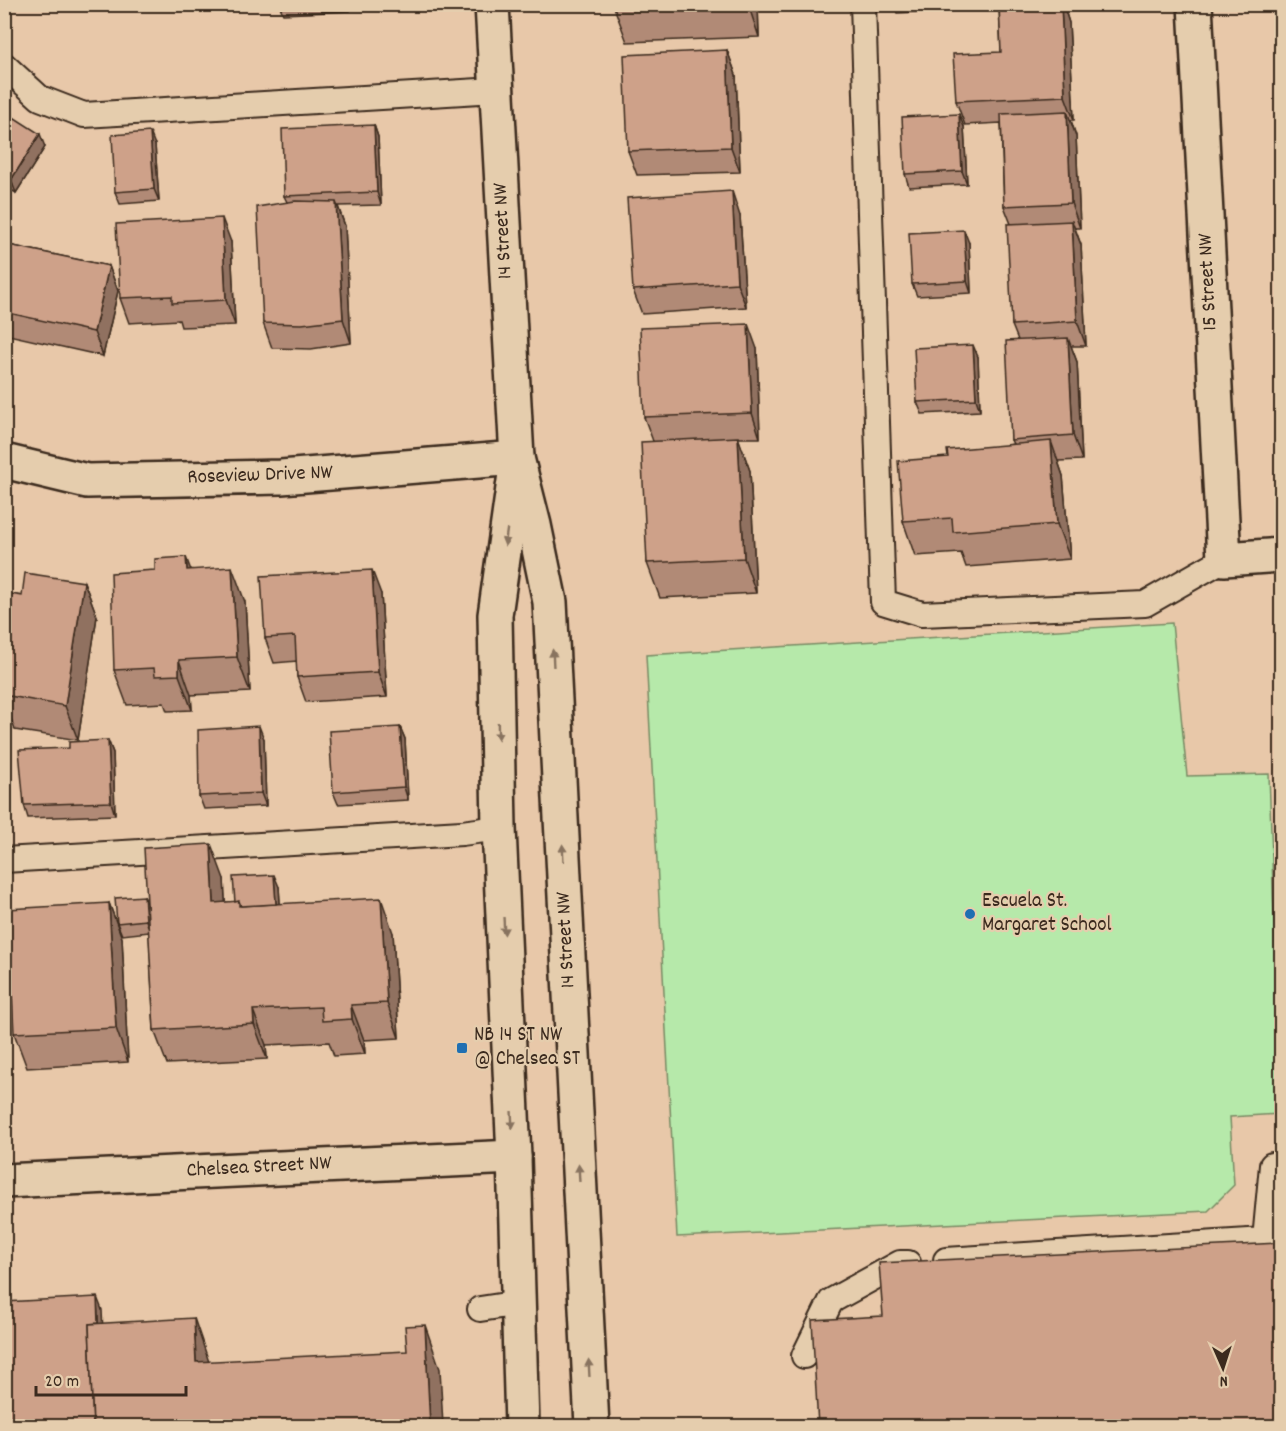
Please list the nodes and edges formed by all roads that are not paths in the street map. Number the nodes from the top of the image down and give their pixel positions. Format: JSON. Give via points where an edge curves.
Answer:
{"nodes":[{"id":1,"x":492,"y":4,"type":"edge"},
{"id":2,"x":863,"y":4,"type":"edge"},
{"id":3,"x":1195,"y":4,"type":"edge"},
{"id":4,"x":4,"y":65,"type":"edge"},
{"id":5,"x":496,"y":90,"type":"junction"},
{"id":6,"x":517,"y":458,"type":"junction"},
{"id":7,"x":4,"y":461,"type":"edge"},
{"id":8,"x":1281,"y":555,"type":"edge"},
{"id":9,"x":1224,"y":559,"type":"junction"},
{"id":10,"x":500,"y":828,"type":"junction"},
{"id":11,"x":4,"y":860,"type":"edge"},
{"id":12,"x":514,"y":1157,"type":"junction"},
{"id":13,"x":1281,"y":1165,"type":"edge"},
{"id":14,"x":4,"y":1181,"type":"edge"},
{"id":15,"x":519,"y":1303,"type":"junction"},
{"id":16,"x":480,"y":1309,"type":"dead end"},
{"id":17,"x":804,"y":1356,"type":"dead end"},
{"id":18,"x":522,"y":1426,"type":"edge"},
{"id":19,"x":592,"y":1426,"type":"edge"}],
"edges":[{"from":1,"to":5,"type":"main road","name":"14 Street NW"},
{"from":2,"to":9,"type":"lane","via":[[883,602],[922,614],[1145,604]]},
{"from":3,"to":9,"type":"main road","name":"15 Street NW"},
{"from":4,"to":5,"type":"lane","via":[[40,98],[84,115]]},
{"from":5,"to":6,"type":"main road","name":"14 Street NW"},
{"from":6,"to":7,"type":"main road","name":"Roseview Drive NW","via":[[281,477],[87,481]]},
{"from":6,"to":10,"type":"main road","name":"14 Street NW","one_way":true,"via":[[495,615]]},
{"from":19,"to":6,"type":"main road","name":"14 Street NW","one_way":true,"via":[[550,602]]},
{"from":8,"to":9,"type":"main road"},
{"from":10,"to":11,"type":"lane","via":[[462,834]]},
{"from":10,"to":12,"type":"main road","name":"14 Street NW","one_way":true},
{"from":12,"to":14,"type":"main road","name":"Chelsea Street NW"},
{"from":12,"to":15,"type":"main road","name":"14 Street NW"},
{"from":13,"to":17,"type":"lane","via":[[1272,1166],[1265,1240],[900,1263],[831,1301]]},
{"from":15,"to":16,"type":"lane"},
{"from":15,"to":18,"type":"main road","name":"14 Street NW"}]}
